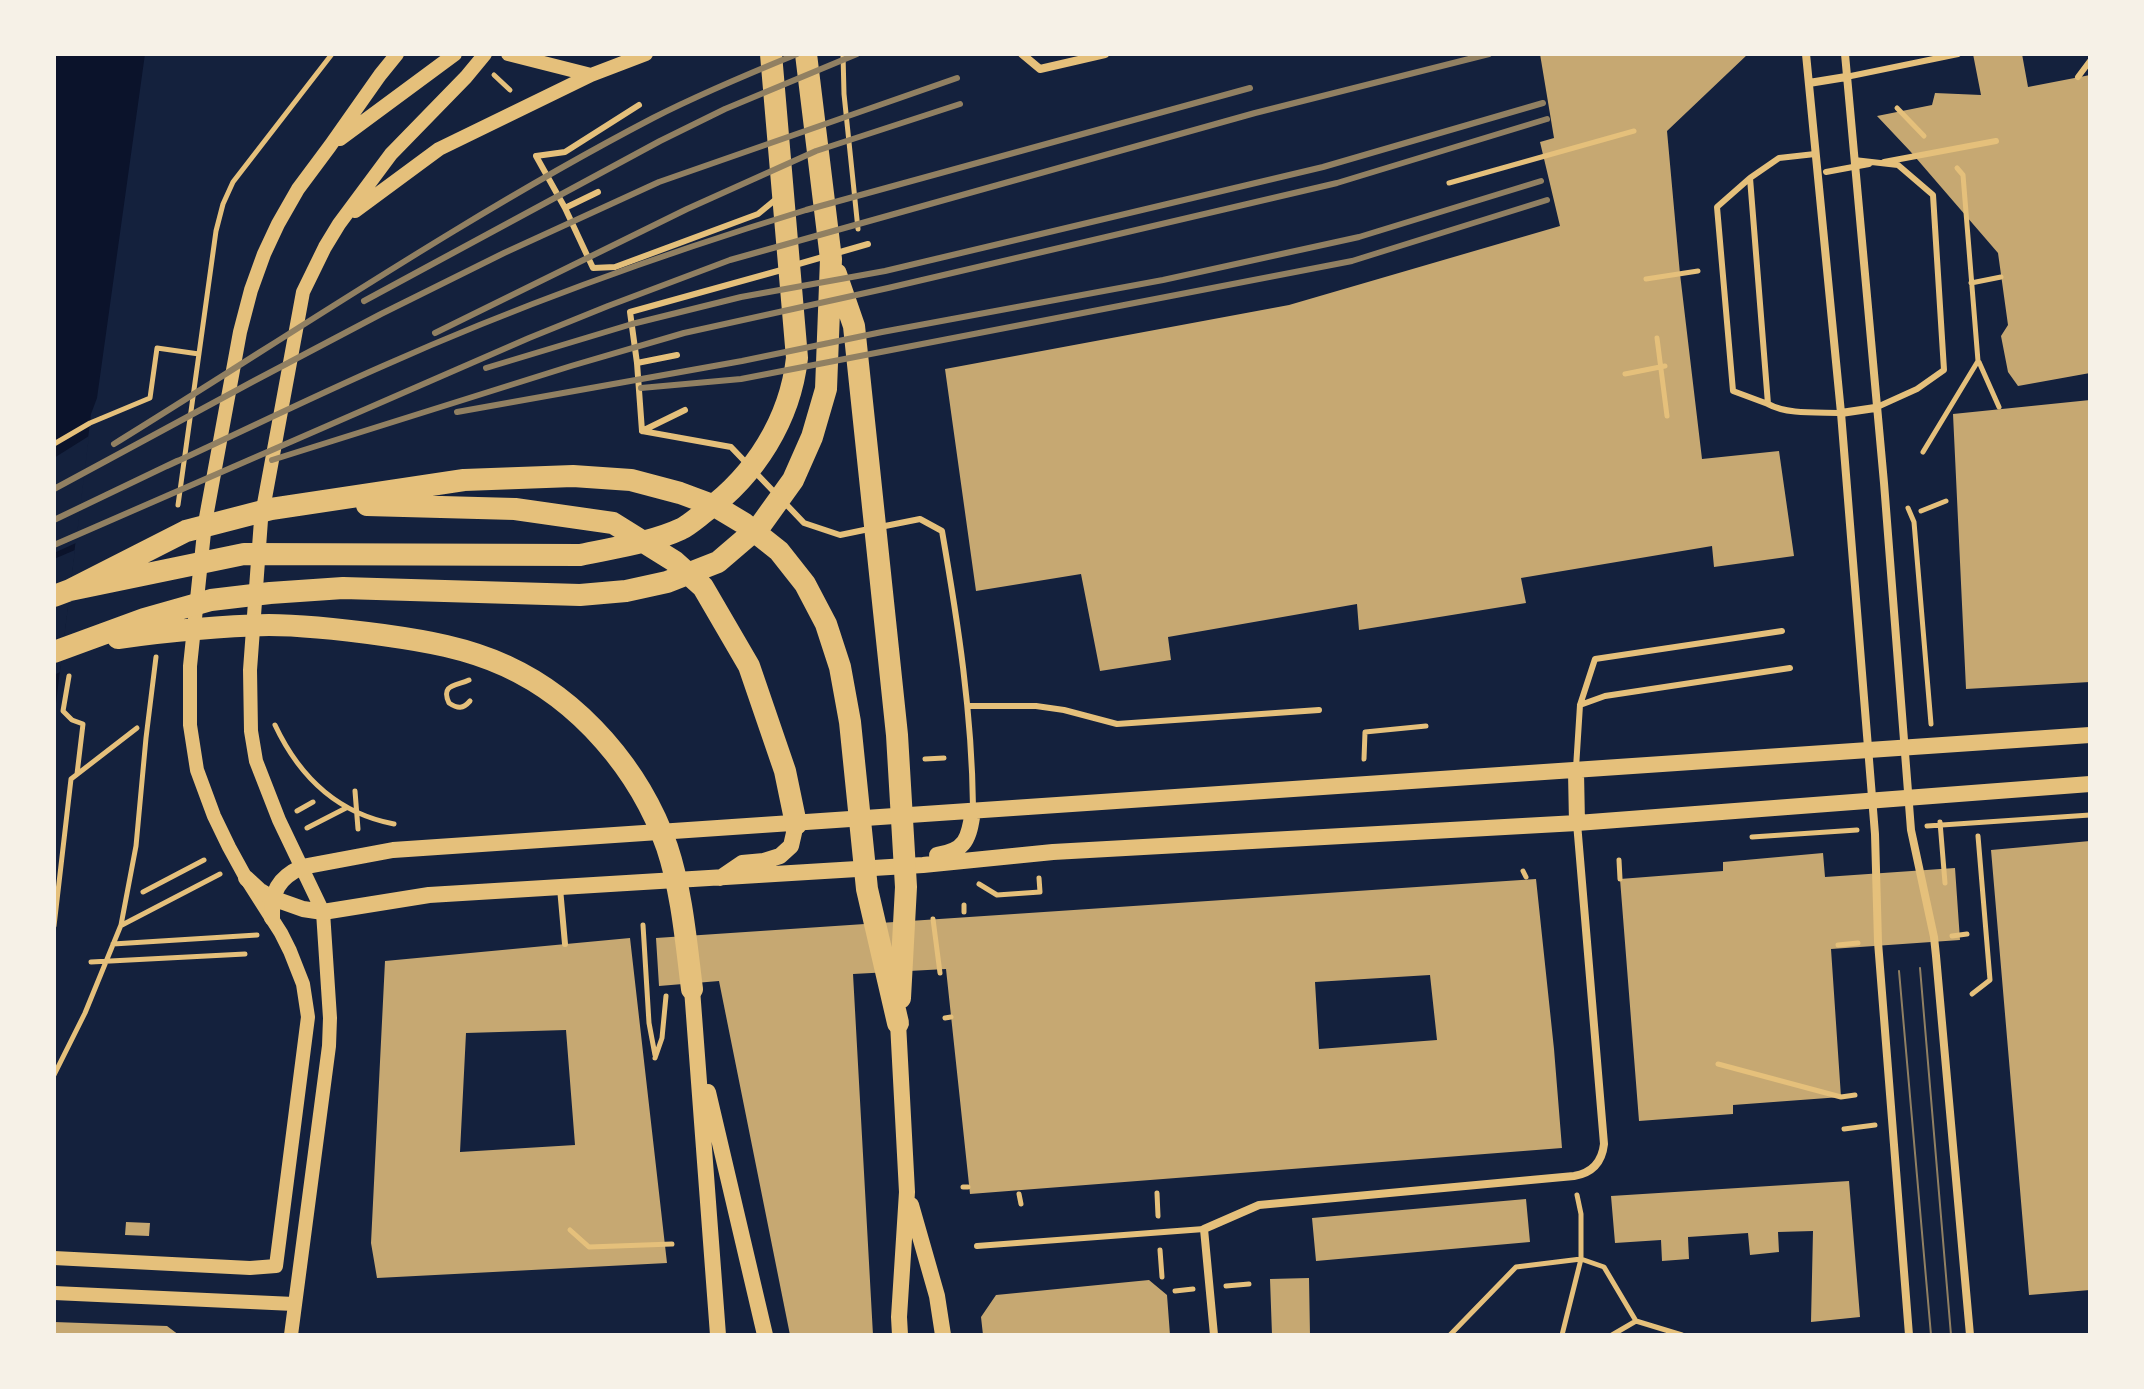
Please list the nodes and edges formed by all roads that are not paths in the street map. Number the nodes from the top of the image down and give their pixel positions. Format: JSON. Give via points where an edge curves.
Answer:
{"nodes":[{"id":1,"x":397,"y":54,"type":"edge"},
{"id":2,"x":455,"y":54,"type":"edge"},
{"id":3,"x":485,"y":54,"type":"edge"},
{"id":4,"x":508,"y":54,"type":"edge"},
{"id":5,"x":646,"y":54,"type":"edge"},
{"id":6,"x":756,"y":54,"type":"edge"},
{"id":7,"x":771,"y":54,"type":"edge"},
{"id":8,"x":806,"y":54,"type":"edge"},
{"id":9,"x":814,"y":54,"type":"edge"},
{"id":10,"x":1022,"y":54,"type":"edge"},
{"id":11,"x":1105,"y":54,"type":"edge"},
{"id":12,"x":1806,"y":54,"type":"edge"},
{"id":13,"x":1845,"y":54,"type":"edge"},
{"id":14,"x":1958,"y":54,"type":"edge"},
{"id":15,"x":2090,"y":61,"type":"edge"},
{"id":16,"x":591,"y":75,"type":"junction"},
{"id":17,"x":1846,"y":77,"type":"junction"},
{"id":18,"x":2078,"y":77,"type":"dead end"},
{"id":19,"x":809,"y":79,"type":"junction"},
{"id":20,"x":1809,"y":83,"type":"junction"},
{"id":21,"x":639,"y":105,"type":"dead end"},
{"id":22,"x":1996,"y":141,"type":"dead end"},
{"id":23,"x":330,"y":146,"type":"junction"},
{"id":24,"x":780,"y":150,"type":"junction"},
{"id":25,"x":1815,"y":154,"type":"junction"},
{"id":26,"x":1854,"y":160,"type":"junction"},
{"id":27,"x":1826,"y":172,"type":"dead end"},
{"id":28,"x":1750,"y":178,"type":"junction"},
{"id":29,"x":598,"y":192,"type":"dead end"},
{"id":30,"x":775,"y":200,"type":"dead end"},
{"id":31,"x":565,"y":208,"type":"junction"},
{"id":32,"x":339,"y":224,"type":"junction"},
{"id":33,"x":868,"y":244,"type":"dead end"},
{"id":34,"x":831,"y":259,"type":"junction"},
{"id":35,"x":677,"y":355,"type":"dead end"},
{"id":36,"x":637,"y":363,"type":"junction"},
{"id":37,"x":1768,"y":404,"type":"junction"},
{"id":38,"x":1875,"y":408,"type":"junction"},
{"id":39,"x":685,"y":410,"type":"dead end"},
{"id":40,"x":1841,"y":413,"type":"junction"},
{"id":41,"x":642,"y":431,"type":"junction"},
{"id":42,"x":306,"y":504,"type":"junction"},
{"id":43,"x":62,"y":593,"type":"edge"},
{"id":44,"x":1782,"y":631,"type":"dead end"},
{"id":45,"x":64,"y":648,"type":"edge"},
{"id":46,"x":1790,"y":668,"type":"dead end"},
{"id":47,"x":1580,"y":705,"type":"junction"},
{"id":48,"x":969,"y":706,"type":"junction"},
{"id":49,"x":1319,"y":710,"type":"dead end"},
{"id":50,"x":2090,"y":735,"type":"edge"},
{"id":51,"x":1576,"y":772,"type":"junction"},
{"id":52,"x":2090,"y":784,"type":"edge"},
{"id":53,"x":973,"y":811,"type":"junction"},
{"id":54,"x":1577,"y":823,"type":"junction"},
{"id":55,"x":796,"y":824,"type":"junction"},
{"id":56,"x":923,"y":865,"type":"junction"},
{"id":57,"x":302,"y":867,"type":"junction"},
{"id":58,"x":246,"y":878,"type":"junction"},
{"id":59,"x":719,"y":878,"type":"junction"},
{"id":60,"x":560,"y":888,"type":"junction"},
{"id":61,"x":272,"y":898,"type":"junction"},
{"id":62,"x":323,"y":912,"type":"junction"},
{"id":63,"x":272,"y":918,"type":"junction"},
{"id":64,"x":565,"y":944,"type":"dead end"},
{"id":65,"x":692,"y":989,"type":"joint"},
{"id":66,"x":898,"y":1023,"type":"junction"},
{"id":67,"x":697,"y":1044,"type":"junction"},
{"id":68,"x":907,"y":1192,"type":"junction"},
{"id":69,"x":1204,"y":1229,"type":"junction"},
{"id":70,"x":977,"y":1246,"type":"dead end"},
{"id":71,"x":54,"y":1258,"type":"edge"},
{"id":72,"x":54,"y":1293,"type":"edge"},
{"id":73,"x":294,"y":1304,"type":"junction"},
{"id":74,"x":291,"y":1335,"type":"edge"},
{"id":75,"x":718,"y":1335,"type":"edge"},
{"id":76,"x":765,"y":1335,"type":"edge"},
{"id":77,"x":900,"y":1335,"type":"edge"},
{"id":78,"x":943,"y":1335,"type":"edge"},
{"id":79,"x":1214,"y":1335,"type":"edge"},
{"id":80,"x":1909,"y":1335,"type":"edge"},
{"id":81,"x":1970,"y":1335,"type":"edge"}],
"edges":[{"from":1,"to":23,"type":"street"},
{"from":2,"to":23,"type":"street"},
{"from":3,"to":32,"type":"street","via":[[391,154]]},
{"from":4,"to":16,"type":"street"},
{"from":5,"to":16,"type":"street"},
{"from":6,"to":24,"type":"highway"},
{"from":7,"to":24,"type":"highway"},
{"from":8,"to":19,"type":"highway"},
{"from":9,"to":19,"type":"highway"},
{"from":10,"to":11,"type":"street","via":[[1040,69]]},
{"from":12,"to":20,"type":"street"},
{"from":13,"to":17,"type":"street"},
{"from":14,"to":17,"type":"lane"},
{"from":15,"to":18,"type":"lane"},
{"from":16,"to":32,"type":"street","via":[[439,149]]},
{"from":17,"to":20,"type":"street"},
{"from":17,"to":26,"type":"street"},
{"from":19,"to":34,"type":"highway"},
{"from":20,"to":25,"type":"street"},
{"from":21,"to":31,"type":"lane","via":[[565,152],[536,156]]},
{"from":22,"to":27,"type":"lane"},
{"from":23,"to":58,"type":"street","via":[[278,224],[251,290],[205,523],[190,666],[190,725],[197,770]]},
{"from":24,"to":43,"type":"highway","via":[[795,382],[771,440],[749,471],[724,498],[682,529],[580,555],[244,554]]},
{"from":25,"to":28,"type":"lane","via":[[1779,158]]},
{"from":25,"to":40,"type":"street"},
{"from":26,"to":38,"type":"street"},
{"from":26,"to":38,"type":"lane","via":[[1898,165],[1933,195],[1944,370]]},
{"from":28,"to":37,"type":"lane"},
{"from":28,"to":37,"type":"lane","via":[[1717,207],[1720,247],[1733,391]]},
{"from":29,"to":31,"type":"lane"},
{"from":30,"to":31,"type":"lane","via":[[758,214],[604,268],[593,268]]},
{"from":32,"to":57,"type":"street","via":[[303,292],[261,520],[250,670],[256,761]]},
{"from":33,"to":36,"type":"lane","via":[[630,312]]},
{"from":34,"to":45,"type":"highway","via":[[826,389],[812,437],[793,480],[760,526],[718,562],[667,582],[580,595],[343,588],[211,600]]},
{"from":34,"to":66,"type":"highway","via":[[854,326],[897,735],[906,887]]},
{"from":35,"to":36,"type":"lane"},
{"from":36,"to":41,"type":"lane"},
{"from":37,"to":40,"type":"lane"},
{"from":38,"to":40,"type":"street"},
{"from":38,"to":81,"type":"street","via":[[1911,830],[1934,937]]},
{"from":39,"to":41,"type":"lane"},
{"from":40,"to":80,"type":"street"},
{"from":41,"to":48,"type":"lane","via":[[731,447],[804,523],[840,535],[920,519],[942,531]]},
{"from":42,"to":43,"type":"highway","via":[[186,531]]},
{"from":42,"to":55,"type":"highway","via":[[515,509],[613,523],[674,561],[703,587],[749,666],[785,771]]},
{"from":42,"to":66,"type":"highway","via":[[464,480],[631,480],[715,506],[779,551],[805,584],[840,667],[867,889]]},
{"from":44,"to":47,"type":"lane","via":[[1595,659]]},
{"from":45,"to":65,"type":"highway","via":[[145,634],[271,625],[419,640],[508,666],[573,709],[613,749],[642,794],[666,846]]},
{"from":46,"to":47,"type":"lane","via":[[1605,696]]},
{"from":47,"to":51,"type":"lane"},
{"from":48,"to":49,"type":"lane","via":[[1036,706],[1117,724]]},
{"from":48,"to":53,"type":"lane"},
{"from":50,"to":51,"type":"main road"},
{"from":51,"to":53,"type":"main road"},
{"from":51,"to":54,"type":"main road"},
{"from":52,"to":54,"type":"main road"},
{"from":53,"to":55,"type":"main road"},
{"from":53,"to":56,"type":"main road","via":[[965,843]]},
{"from":54,"to":56,"type":"main road","via":[[1053,852]]},
{"from":54,"to":69,"type":"street","via":[[1604,1144],[1594,1168],[1574,1176],[1259,1205]]},
{"from":55,"to":57,"type":"main road","via":[[393,850]]},
{"from":55,"to":59,"type":"main road","via":[[791,846],[780,856],[742,863]]},
{"from":56,"to":59,"type":"main road"},
{"from":57,"to":61,"type":"main road","via":[[281,880]]},
{"from":57,"to":62,"type":"street"},
{"from":58,"to":61,"type":"main road"},
{"from":58,"to":63,"type":"street"},
{"from":59,"to":60,"type":"main road"},
{"from":60,"to":62,"type":"main road","via":[[429,895]]},
{"from":60,"to":64,"type":"lane"},
{"from":61,"to":62,"type":"main road"},
{"from":61,"to":63,"type":"main road"},
{"from":62,"to":73,"type":"street","via":[[329,1046]]},
{"from":63,"to":71,"type":"street","via":[[303,984],[308,1017],[276,1266]]},
{"from":65,"to":67,"type":"main road"},
{"from":66,"to":68,"type":"main road"},
{"from":67,"to":75,"type":"main road"},
{"from":67,"to":76,"type":"main road"},
{"from":68,"to":77,"type":"main road"},
{"from":68,"to":78,"type":"main road"},
{"from":69,"to":70,"type":"lane"},
{"from":69,"to":79,"type":"street"},
{"from":72,"to":73,"type":"street"},
{"from":73,"to":74,"type":"street"}]}
